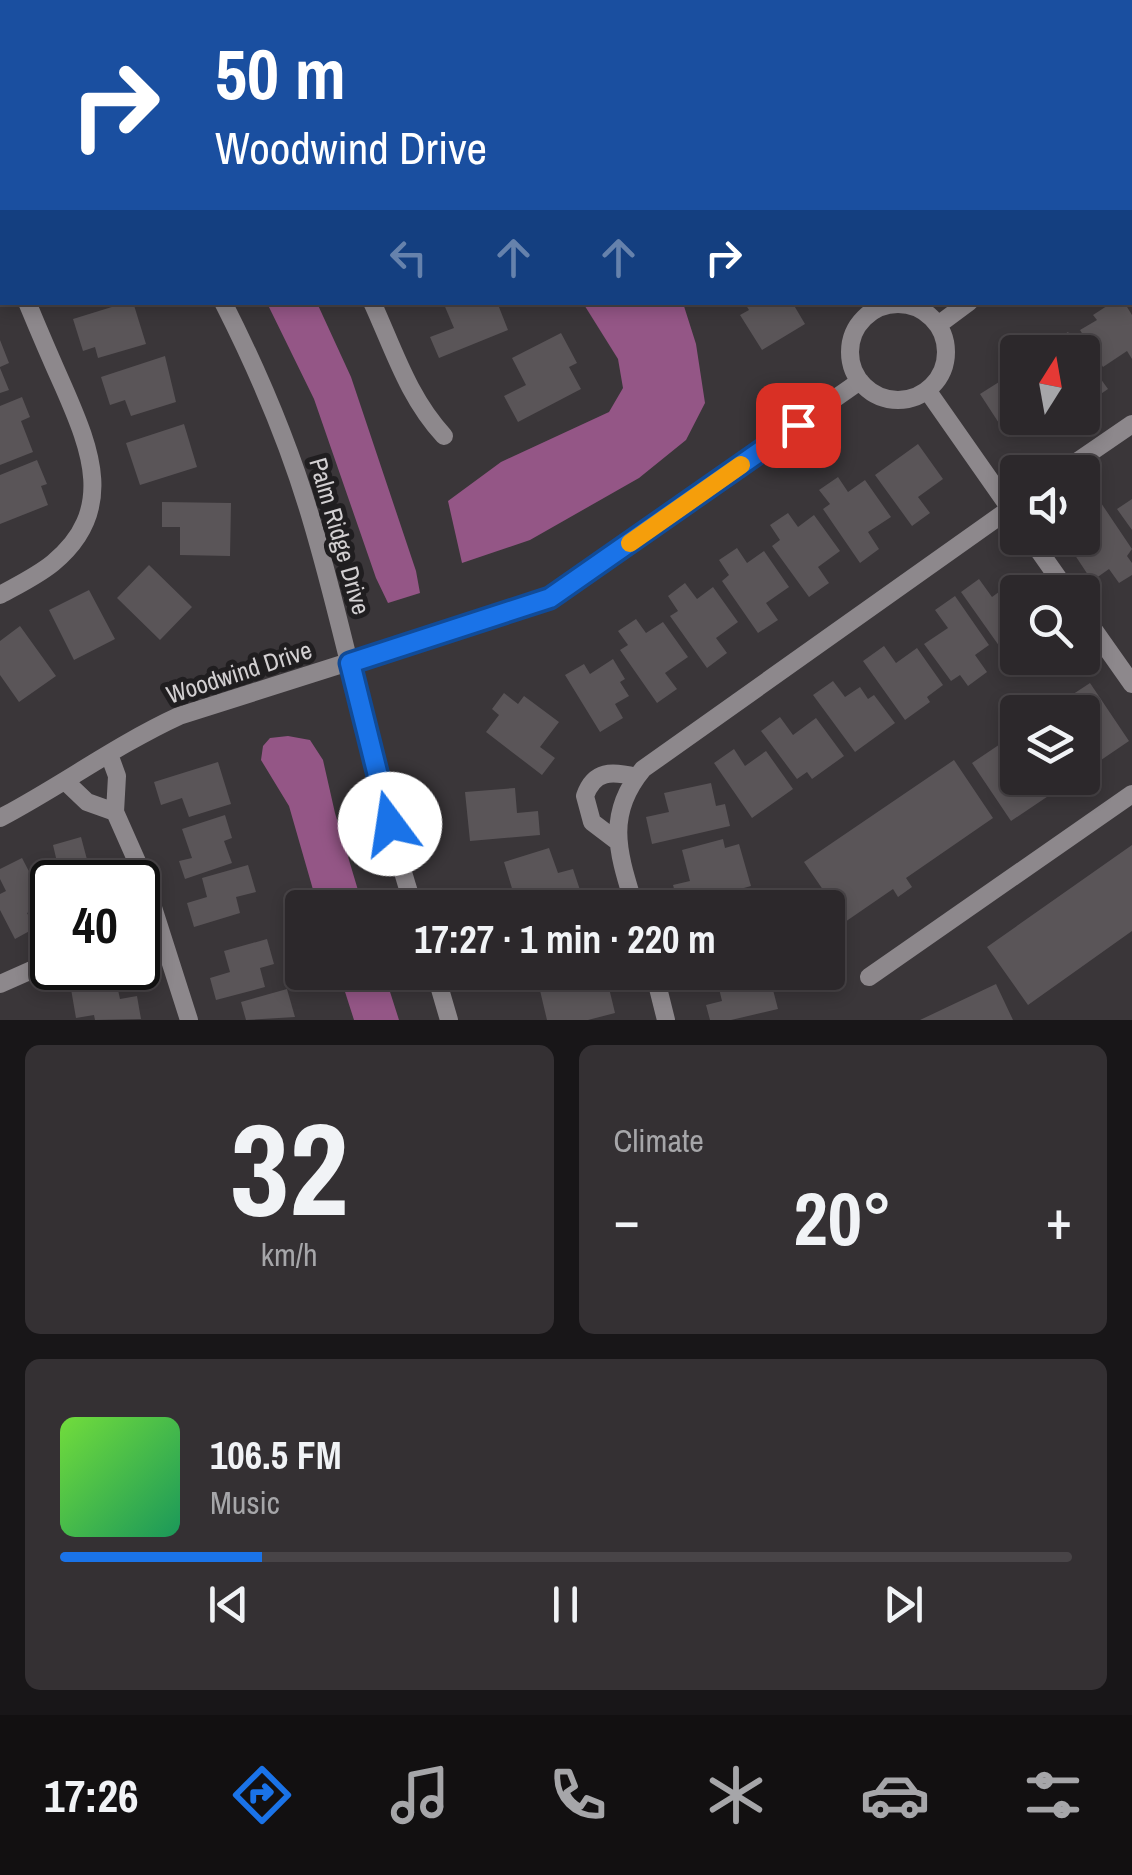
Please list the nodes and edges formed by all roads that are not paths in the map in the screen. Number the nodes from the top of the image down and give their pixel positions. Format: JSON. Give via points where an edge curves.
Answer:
{"nodes":[{"id":1,"x":27,"y":305,"type":"edge"},
{"id":2,"x":224,"y":305,"type":"edge"},
{"id":3,"x":373,"y":305,"type":"edge"},
{"id":4,"x":877,"y":305,"type":"edge"},
{"id":5,"x":906,"y":305,"type":"edge"},
{"id":6,"x":966,"y":305,"type":"edge"},
{"id":7,"x":938,"y":325,"type":"junction"},
{"id":8,"x":860,"y":381,"type":"junction"},
{"id":9,"x":927,"y":390,"type":"junction"},
{"id":10,"x":1132,"y":424,"type":"edge"},
{"id":11,"x":444,"y":436,"type":"dead end"},
{"id":12,"x":1087,"y":455,"type":"edge"},
{"id":13,"x":1000,"y":490,"type":"edge"},
{"id":14,"x":1000,"y":521,"type":"edge"},
{"id":15,"x":0,"y":596,"type":"edge"},
{"id":16,"x":1100,"y":639,"type":"edge"},
{"id":17,"x":350,"y":663,"type":"junction"},
{"id":18,"x":1132,"y":684,"type":"edge"},
{"id":19,"x":109,"y":754,"type":"junction"},
{"id":20,"x":636,"y":777,"type":"junction"},
{"id":21,"x":66,"y":782,"type":"junction"},
{"id":22,"x":1132,"y":794,"type":"edge"},
{"id":23,"x":114,"y":812,"type":"junction"},
{"id":24,"x":0,"y":818,"type":"edge"},
{"id":25,"x":617,"y":841,"type":"junction"},
{"id":26,"x":136,"y":860,"type":"edge"},
{"id":27,"x":408,"y":890,"type":"edge"},
{"id":28,"x":631,"y":890,"type":"edge"},
{"id":29,"x":160,"y":930,"type":"edge"},
{"id":30,"x":30,"y":971,"type":"edge"},
{"id":31,"x":869,"y":977,"type":"dead end"},
{"id":32,"x":0,"y":984,"type":"edge"},
{"id":33,"x":440,"y":990,"type":"edge"},
{"id":34,"x":658,"y":990,"type":"edge"},
{"id":35,"x":189,"y":1020,"type":"edge"},
{"id":36,"x":449,"y":1020,"type":"edge"},
{"id":37,"x":666,"y":1020,"type":"edge"}],
"edges":[{"from":1,"to":15,"type":"street","via":[[90,450],[94,488],[67,548]]},
{"from":2,"to":17,"type":"street","name":"Palm Ridge Drive","via":[[284,437]]},
{"from":3,"to":11,"type":"street","via":[[419,406]]},
{"from":4,"to":8,"type":"street","via":[[851,343]]},
{"from":5,"to":7,"type":"street"},
{"from":6,"to":7,"type":"street"},
{"from":7,"to":9,"type":"street","via":[[946,353]]},
{"from":8,"to":9,"type":"street","via":[[895,400]]},
{"from":8,"to":17,"type":"street","name":"Woodwind Drive","via":[[550,598]]},
{"from":9,"to":13,"type":"street"},
{"from":10,"to":12,"type":"street"},
{"from":14,"to":20,"type":"street","via":[[672,745]]},
{"from":16,"to":18,"type":"street"},
{"from":17,"to":19,"type":"street","name":"Woodwind Drive","via":[[178,716]]},
{"from":17,"to":27,"type":"street","name":"Palm Ridge Drive"},
{"from":19,"to":21,"type":"street","name":"Woodwind Drive"},
{"from":19,"to":23,"type":"street","via":[[117,776]]},
{"from":20,"to":25,"type":"street","via":[[623,802]]},
{"from":20,"to":25,"type":"street","via":[[601,775],[585,796],[592,822]]},
{"from":21,"to":23,"type":"street","via":[[88,802]]},
{"from":21,"to":24,"type":"street","name":"Woodwind Drive"},
{"from":22,"to":31,"type":"street"},
{"from":23,"to":26,"type":"street"},
{"from":25,"to":28,"type":"street"},
{"from":29,"to":35,"type":"street"},
{"from":30,"to":32,"type":"street"},
{"from":33,"to":36,"type":"street"},
{"from":34,"to":37,"type":"street"}]}
